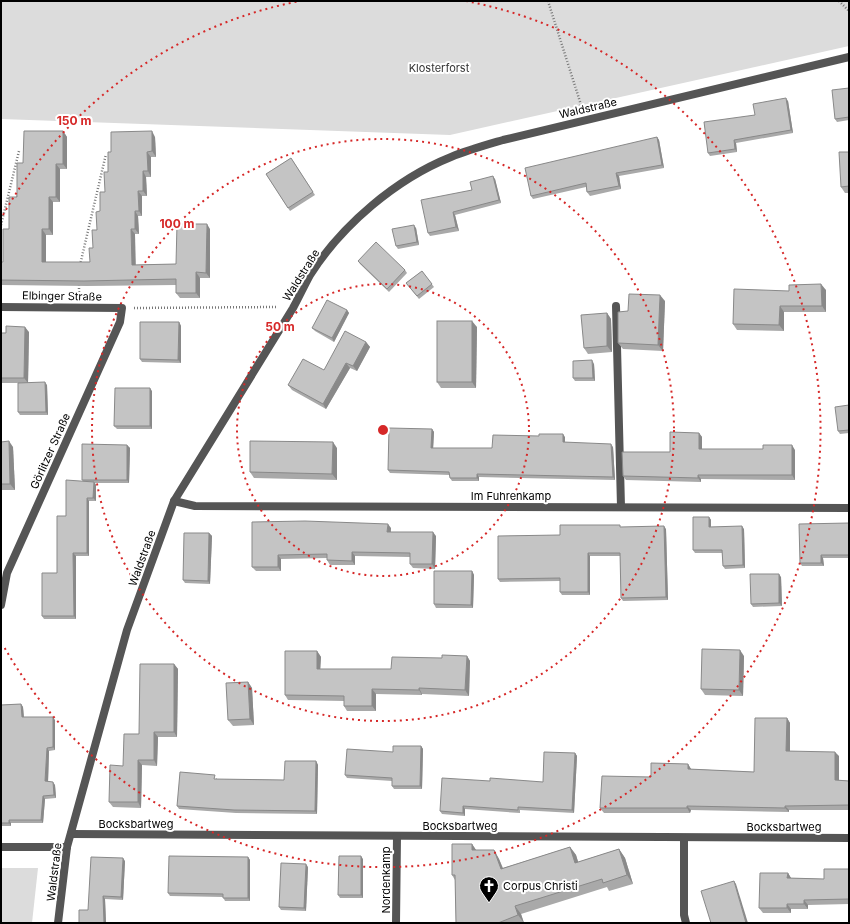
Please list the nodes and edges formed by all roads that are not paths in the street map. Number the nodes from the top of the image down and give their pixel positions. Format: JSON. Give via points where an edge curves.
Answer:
{"nodes":[{"id":1,"x":849,"y":57,"type":"edge"},
{"id":2,"x":616,"y":306,"type":"dead end"},
{"id":3,"x":1,"y":307,"type":"edge"},
{"id":4,"x":122,"y":308,"type":"joint"},
{"id":5,"x":174,"y":501,"type":"junction"},
{"id":6,"x":621,"y":507,"type":"junction"},
{"id":7,"x":849,"y":508,"type":"edge"},
{"id":8,"x":4,"y":573,"type":"edge"},
{"id":9,"x":1,"y":605,"type":"edge"},
{"id":10,"x":70,"y":834,"type":"junction"},
{"id":11,"x":397,"y":836,"type":"junction"},
{"id":12,"x":684,"y":838,"type":"junction"},
{"id":13,"x":849,"y":838,"type":"edge"},
{"id":14,"x":1,"y":847,"type":"edge"},
{"id":15,"x":67,"y":847,"type":"junction"},
{"id":16,"x":58,"y":923,"type":"edge"},
{"id":17,"x":396,"y":923,"type":"edge"},
{"id":18,"x":686,"y":923,"type":"edge"}],
"edges":[{"from":1,"to":5,"type":"street","name":"Waldstraße","via":[[503,140],[450,157],[405,180],[378,200],[334,243],[310,275],[293,308]]},
{"from":2,"to":6,"type":"street"},
{"from":3,"to":4,"type":"street","name":"Elbinger Straße"},
{"from":4,"to":8,"type":"street","name":"Görlitzer Straße","via":[[120,322]]},
{"from":5,"to":6,"type":"street","name":"Im Fuhrenkamp","via":[[195,506]]},
{"from":5,"to":10,"type":"street","name":"Waldstraße","via":[[127,630]]},
{"from":6,"to":7,"type":"street","name":"Im Fuhrenkamp"},
{"from":8,"to":9,"type":"street","name":"Görlitzer Straße"},
{"from":10,"to":11,"type":"street","name":"Bocksbartweg"},
{"from":10,"to":15,"type":"street","name":"Waldstraße"},
{"from":11,"to":12,"type":"street","name":"Bocksbartweg"},
{"from":11,"to":17,"type":"street","name":"Nordenkamp"},
{"from":12,"to":13,"type":"street","name":"Bocksbartweg"},
{"from":12,"to":18,"type":"street"},
{"from":14,"to":15,"type":"street"},
{"from":15,"to":16,"type":"street","name":"Waldstraße"}]}
